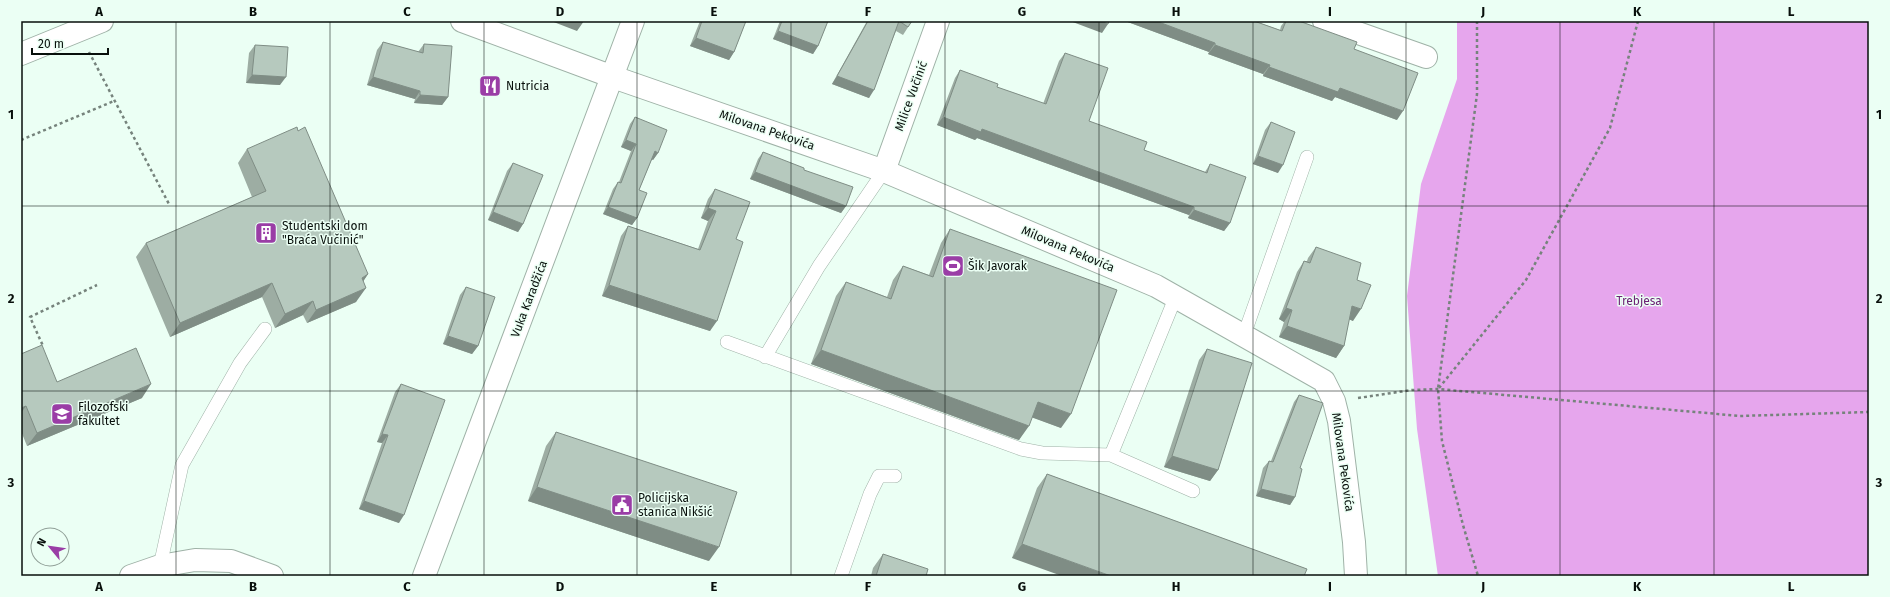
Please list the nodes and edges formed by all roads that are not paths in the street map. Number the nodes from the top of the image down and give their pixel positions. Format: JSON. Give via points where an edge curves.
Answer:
{"nodes":[{"id":1,"x":102,"y":21,"type":"edge"},
{"id":2,"x":462,"y":21,"type":"edge"},
{"id":3,"x":633,"y":21,"type":"edge"},
{"id":4,"x":938,"y":21,"type":"edge"},
{"id":5,"x":1324,"y":21,"type":"edge"},
{"id":6,"x":21,"y":54,"type":"edge"},
{"id":7,"x":1426,"y":57,"type":"dead end"},
{"id":8,"x":613,"y":76,"type":"junction"},
{"id":9,"x":1307,"y":157,"type":"dead end"},
{"id":10,"x":884,"y":171,"type":"junction"},
{"id":11,"x":1176,"y":296,"type":"junction"},
{"id":12,"x":265,"y":329,"type":"dead end"},
{"id":13,"x":1244,"y":335,"type":"junction"},
{"id":14,"x":727,"y":342,"type":"dead end"},
{"id":15,"x":765,"y":357,"type":"junction"},
{"id":16,"x":1110,"y":455,"type":"junction"},
{"id":17,"x":895,"y":476,"type":"dead end"},
{"id":18,"x":1193,"y":491,"type":"dead end"},
{"id":19,"x":164,"y":571,"type":"edge"},
{"id":20,"x":131,"y":576,"type":"edge"},
{"id":21,"x":272,"y":576,"type":"edge"},
{"id":22,"x":424,"y":576,"type":"edge"},
{"id":23,"x":841,"y":576,"type":"edge"},
{"id":24,"x":1356,"y":576,"type":"edge"}],
"edges":[{"from":1,"to":6,"type":"street"},
{"from":2,"to":8,"type":"street","name":"Milovana Pekovića"},
{"from":3,"to":8,"type":"street","name":"Vuka Karadžića"},
{"from":4,"to":10,"type":"street","name":"Milice Vučinić"},
{"from":5,"to":7,"type":"street"},
{"from":8,"to":10,"type":"street","name":"Milovana Pekovića"},
{"from":8,"to":22,"type":"street","name":"Vuka Karadžića"},
{"from":9,"to":13,"type":"lane"},
{"from":10,"to":11,"type":"street","name":"Milovana Pekovića"},
{"from":10,"to":15,"type":"lane","via":[[819,266]]},
{"from":11,"to":13,"type":"street","name":"Milovana Pekovića"},
{"from":11,"to":16,"type":"lane"},
{"from":12,"to":19,"type":"lane","via":[[240,363],[182,465]]},
{"from":13,"to":24,"type":"street","name":"Milovana Pekovića","via":[[1324,381],[1334,401],[1339,421]]},
{"from":14,"to":15,"type":"lane"},
{"from":15,"to":16,"type":"lane","via":[[1021,449],[1042,453]]},
{"from":16,"to":18,"type":"lane"},
{"from":17,"to":23,"type":"lane","via":[[879,476],[870,494]]},
{"from":19,"to":20,"type":"street"},
{"from":19,"to":21,"type":"street","via":[[195,560],[231,561]]}]}
